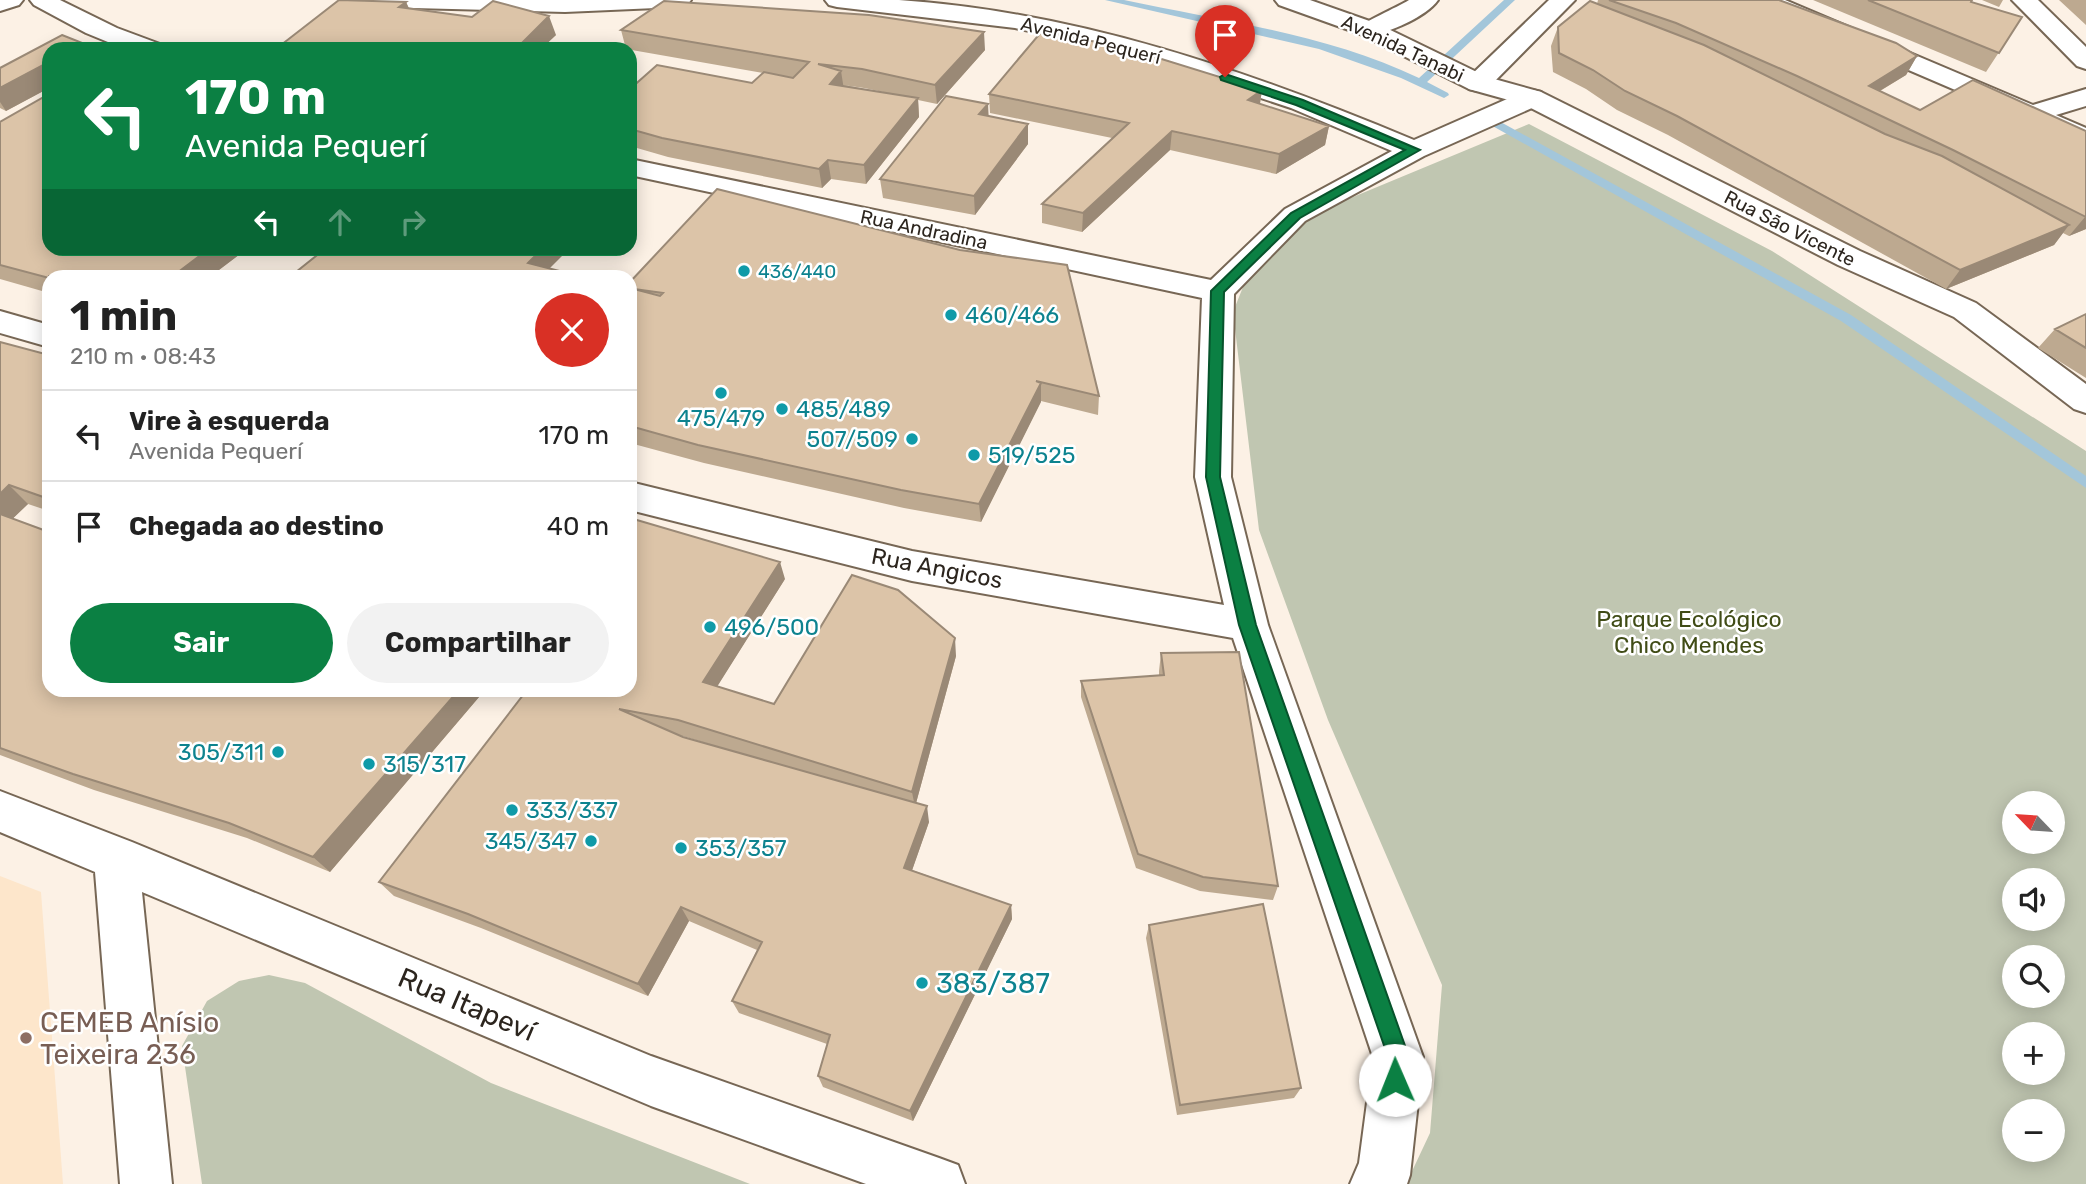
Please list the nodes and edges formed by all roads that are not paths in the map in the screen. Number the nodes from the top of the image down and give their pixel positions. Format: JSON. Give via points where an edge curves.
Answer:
{"nodes":[{"id":1,"x":11,"y":0,"type":"edge"},
{"id":2,"x":42,"y":0,"type":"edge"},
{"id":3,"x":374,"y":0,"type":"edge"},
{"id":4,"x":679,"y":0,"type":"edge"},
{"id":5,"x":837,"y":0,"type":"edge"},
{"id":6,"x":1287,"y":0,"type":"edge"},
{"id":7,"x":1426,"y":0,"type":"edge"},
{"id":8,"x":1563,"y":0,"type":"edge"},
{"id":9,"x":1765,"y":0,"type":"edge"},
{"id":10,"x":2024,"y":0,"type":"edge"},
{"id":11,"x":0,"y":4,"type":"edge"},
{"id":12,"x":1369,"y":29,"type":"junction"},
{"id":13,"x":126,"y":42,"type":"edge"},
{"id":14,"x":2086,"y":61,"type":"edge"},
{"id":15,"x":1478,"y":83,"type":"junction"},
{"id":16,"x":2086,"y":97,"type":"edge"},
{"id":17,"x":1532,"y":98,"type":"junction"},
{"id":18,"x":2034,"y":114,"type":"junction"},
{"id":19,"x":2086,"y":138,"type":"edge"},
{"id":20,"x":1414,"y":150,"type":"junction"},
{"id":21,"x":637,"y":168,"type":"edge"},
{"id":22,"x":1218,"y":291,"type":"junction"},
{"id":23,"x":0,"y":322,"type":"edge"},
{"id":24,"x":42,"y":334,"type":"edge"},
{"id":25,"x":2086,"y":401,"type":"edge"},
{"id":26,"x":637,"y":498,"type":"edge"},
{"id":27,"x":1248,"y":625,"type":"junction"},
{"id":28,"x":0,"y":811,"type":"edge"},
{"id":29,"x":116,"y":857,"type":"junction"},
{"id":30,"x":145,"y":1184,"type":"edge"},
{"id":31,"x":939,"y":1184,"type":"edge"},
{"id":32,"x":1376,"y":1184,"type":"edge"}],
"edges":[{"from":1,"to":11,"type":"street"},
{"from":2,"to":13,"type":"street"},
{"from":3,"to":4,"type":"street","via":[[574,6]]},
{"from":5,"to":20,"type":"street","name":"Avenida Pequerí","via":[[1015,21],[1112,41],[1300,102]]},
{"from":6,"to":12,"type":"street","name":"Avenida Tanabi"},
{"from":7,"to":12,"type":"street"},
{"from":8,"to":15,"type":"street"},
{"from":9,"to":18,"type":"street"},
{"from":10,"to":14,"type":"street"},
{"from":12,"to":15,"type":"street","name":"Avenida Tanabi"},
{"from":15,"to":17,"type":"street","name":"Rua São Vicente"},
{"from":16,"to":18,"type":"street"},
{"from":17,"to":20,"type":"street"},
{"from":17,"to":25,"type":"street","name":"Rua São Vicente","via":[[1849,258],[1965,310]]},
{"from":18,"to":19,"type":"street"},
{"from":20,"to":22,"type":"street","via":[[1295,215]]},
{"from":21,"to":22,"type":"street","name":"Rua Andradina"},
{"from":22,"to":27,"type":"street","via":[[1213,477]]},
{"from":23,"to":24,"type":"street"},
{"from":26,"to":27,"type":"street","name":"Rua Angicos","via":[[912,566]]},
{"from":27,"to":32,"type":"street","via":[[1398,1057],[1384,1175]]},
{"from":28,"to":29,"type":"street","name":"Rua Itapeví"},
{"from":29,"to":30,"type":"street"},
{"from":29,"to":31,"type":"street","name":"Rua Itapeví","via":[[651,1081]]}]}
